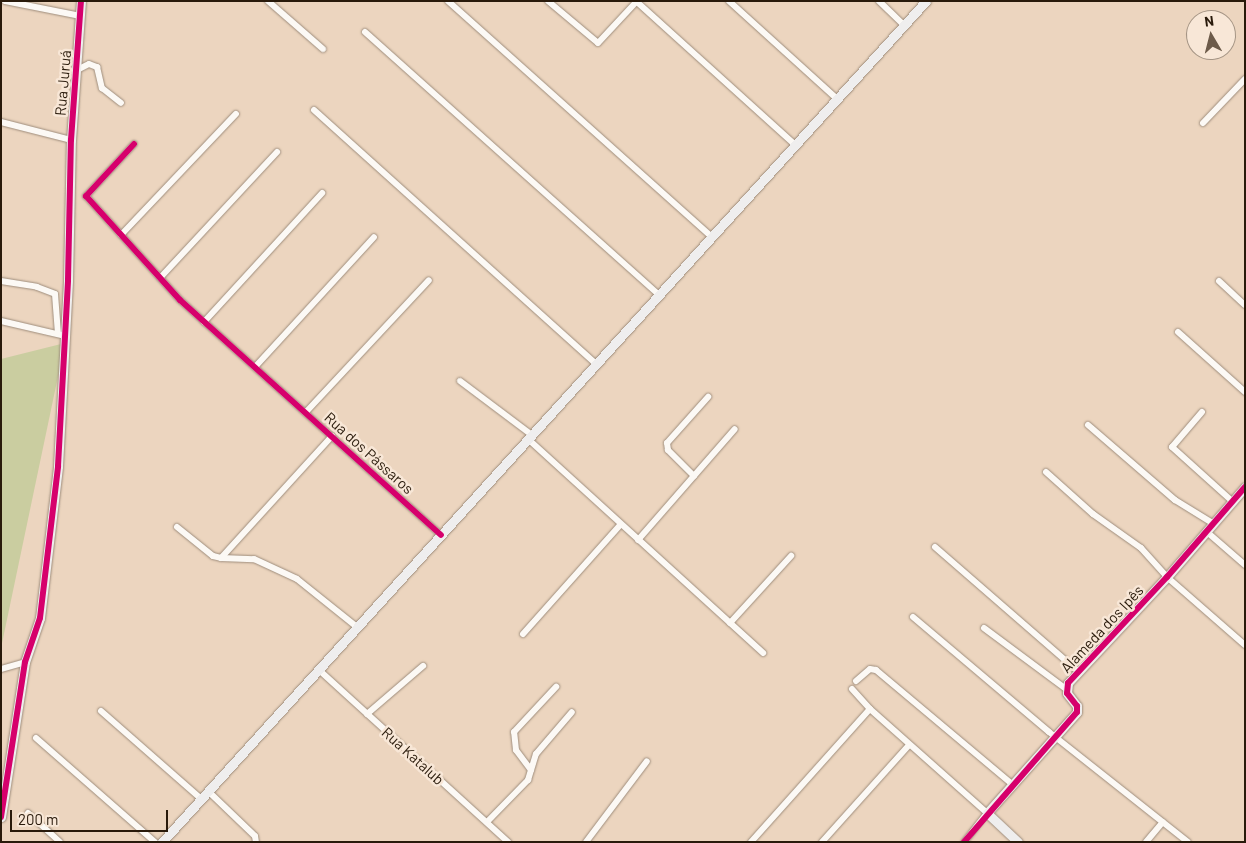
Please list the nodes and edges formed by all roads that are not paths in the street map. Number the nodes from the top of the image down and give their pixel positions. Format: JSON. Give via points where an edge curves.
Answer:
{"nodes":[{"id":1,"x":5,"y":1,"type":"edge"},
{"id":2,"x":81,"y":1,"type":"edge"},
{"id":3,"x":268,"y":1,"type":"edge"},
{"id":4,"x":448,"y":1,"type":"edge"},
{"id":5,"x":548,"y":1,"type":"edge"},
{"id":6,"x":729,"y":1,"type":"edge"},
{"id":7,"x":878,"y":1,"type":"edge"},
{"id":8,"x":926,"y":1,"type":"edge"},
{"id":9,"x":637,"y":2,"type":"edge"},
{"id":10,"x":81,"y":16,"type":"junction"},
{"id":11,"x":904,"y":25,"type":"junction"},
{"id":12,"x":365,"y":32,"type":"dead end"},
{"id":13,"x":323,"y":49,"type":"dead end"},
{"id":14,"x":76,"y":70,"type":"junction"},
{"id":15,"x":1245,"y":79,"type":"edge"},
{"id":16,"x":837,"y":99,"type":"junction"},
{"id":17,"x":121,"y":103,"type":"dead end"},
{"id":18,"x":314,"y":110,"type":"dead end"},
{"id":19,"x":236,"y":114,"type":"dead end"},
{"id":20,"x":1,"y":122,"type":"edge"},
{"id":21,"x":1203,"y":123,"type":"dead end"},
{"id":22,"x":71,"y":140,"type":"junction"},
{"id":23,"x":134,"y":144,"type":"dead end"},
{"id":24,"x":795,"y":145,"type":"junction"},
{"id":25,"x":277,"y":152,"type":"dead end"},
{"id":26,"x":322,"y":193,"type":"dead end"},
{"id":27,"x":121,"y":235,"type":"junction"},
{"id":28,"x":374,"y":237,"type":"dead end"},
{"id":29,"x":712,"y":237,"type":"junction"},
{"id":30,"x":160,"y":278,"type":"junction"},
{"id":31,"x":429,"y":280,"type":"dead end"},
{"id":32,"x":1,"y":281,"type":"edge"},
{"id":33,"x":1219,"y":281,"type":"dead end"},
{"id":34,"x":659,"y":295,"type":"junction"},
{"id":35,"x":1245,"y":304,"type":"edge"},
{"id":36,"x":1,"y":321,"type":"edge"},
{"id":37,"x":204,"y":322,"type":"junction"},
{"id":38,"x":1178,"y":332,"type":"dead end"},
{"id":39,"x":61,"y":335,"type":"junction"},
{"id":40,"x":596,"y":364,"type":"junction"},
{"id":41,"x":255,"y":367,"type":"junction"},
{"id":42,"x":460,"y":381,"type":"dead end"},
{"id":43,"x":1245,"y":392,"type":"edge"},
{"id":44,"x":708,"y":397,"type":"dead end"},
{"id":45,"x":306,"y":412,"type":"junction"},
{"id":46,"x":1202,"y":412,"type":"dead end"},
{"id":47,"x":1088,"y":425,"type":"dead end"},
{"id":48,"x":735,"y":429,"type":"dead end"},
{"id":49,"x":332,"y":436,"type":"junction"},
{"id":50,"x":530,"y":437,"type":"junction"},
{"id":51,"x":1046,"y":472,"type":"dead end"},
{"id":52,"x":694,"y":476,"type":"junction"},
{"id":53,"x":1245,"y":487,"type":"edge"},
{"id":54,"x":1232,"y":502,"type":"junction"},
{"id":55,"x":1214,"y":524,"type":"junction"},
{"id":56,"x":620,"y":525,"type":"junction"},
{"id":57,"x":177,"y":527,"type":"dead end"},
{"id":58,"x":1207,"y":532,"type":"junction"},
{"id":59,"x":441,"y":535,"type":"junction"},
{"id":60,"x":638,"y":540,"type":"junction"},
{"id":61,"x":935,"y":547,"type":"dead end"},
{"id":62,"x":791,"y":556,"type":"dead end"},
{"id":63,"x":221,"y":558,"type":"junction"},
{"id":64,"x":1245,"y":565,"type":"edge"},
{"id":65,"x":1168,"y":577,"type":"junction"},
{"id":66,"x":912,"y":617,"type":"dead end"},
{"id":67,"x":730,"y":623,"type":"junction"},
{"id":68,"x":357,"y":627,"type":"junction"},
{"id":69,"x":984,"y":628,"type":"dead end"},
{"id":70,"x":523,"y":634,"type":"dead end"},
{"id":71,"x":1245,"y":645,"type":"edge"},
{"id":72,"x":763,"y":653,"type":"dead end"},
{"id":73,"x":25,"y":662,"type":"junction"},
{"id":74,"x":423,"y":666,"type":"dead end"},
{"id":75,"x":1,"y":669,"type":"edge"},
{"id":76,"x":319,"y":670,"type":"junction"},
{"id":77,"x":1079,"y":672,"type":"junction"},
{"id":78,"x":856,"y":681,"type":"dead end"},
{"id":79,"x":556,"y":687,"type":"dead end"},
{"id":80,"x":852,"y":689,"type":"dead end"},
{"id":81,"x":1066,"y":689,"type":"junction"},
{"id":82,"x":870,"y":709,"type":"junction"},
{"id":83,"x":101,"y":711,"type":"dead end"},
{"id":84,"x":572,"y":712,"type":"dead end"},
{"id":85,"x":367,"y":714,"type":"junction"},
{"id":86,"x":1055,"y":737,"type":"junction"},
{"id":87,"x":36,"y":738,"type":"dead end"},
{"id":88,"x":909,"y":745,"type":"junction"},
{"id":89,"x":646,"y":761,"type":"dead end"},
{"id":90,"x":531,"y":770,"type":"junction"},
{"id":91,"x":1013,"y":785,"type":"junction"},
{"id":92,"x":208,"y":791,"type":"junction"},
{"id":93,"x":200,"y":798,"type":"junction"},
{"id":94,"x":28,"y":813,"type":"dead end"},
{"id":95,"x":987,"y":813,"type":"junction"},
{"id":96,"x":1,"y":817,"type":"edge"},
{"id":97,"x":487,"y":822,"type":"junction"},
{"id":98,"x":1163,"y":822,"type":"junction"},
{"id":99,"x":1011,"y":840,"type":"edge"},
{"id":100,"x":60,"y":842,"type":"edge"},
{"id":101,"x":155,"y":842,"type":"edge"},
{"id":102,"x":162,"y":842,"type":"edge"},
{"id":103,"x":256,"y":842,"type":"edge"},
{"id":104,"x":508,"y":842,"type":"edge"},
{"id":105,"x":586,"y":842,"type":"edge"},
{"id":106,"x":751,"y":842,"type":"edge"},
{"id":107,"x":822,"y":842,"type":"edge"},
{"id":108,"x":964,"y":842,"type":"edge"},
{"id":109,"x":1146,"y":842,"type":"edge"},
{"id":110,"x":1188,"y":842,"type":"edge"}],
"edges":[{"from":1,"to":10,"type":"street"},
{"from":2,"to":10,"type":"street","name":"Rua Juruá"},
{"from":3,"to":13,"type":"street"},
{"from":4,"to":29,"type":"street"},
{"from":5,"to":9,"type":"street","via":[[598,43]]},
{"from":6,"to":16,"type":"street"},
{"from":7,"to":11,"type":"street"},
{"from":8,"to":11,"type":"street"},
{"from":9,"to":24,"type":"street"},
{"from":10,"to":14,"type":"street","name":"Rua Juruá"},
{"from":11,"to":16,"type":"street"},
{"from":12,"to":34,"type":"street"},
{"from":14,"to":17,"type":"street","via":[[90,64],[97,67],[101,86]]},
{"from":14,"to":22,"type":"street","name":"Rua Juruá"},
{"from":15,"to":21,"type":"street"},
{"from":16,"to":24,"type":"street"},
{"from":18,"to":40,"type":"street"},
{"from":19,"to":27,"type":"street"},
{"from":20,"to":22,"type":"street"},
{"from":22,"to":39,"type":"street","name":"Rua Juruá"},
{"from":23,"to":27,"type":"street","name":"Rua dos Pássaros","via":[[86,196]]},
{"from":24,"to":29,"type":"street"},
{"from":25,"to":30,"type":"street"},
{"from":26,"to":37,"type":"street"},
{"from":27,"to":30,"type":"street","name":"Rua dos Pássaros"},
{"from":28,"to":41,"type":"street"},
{"from":29,"to":34,"type":"street"},
{"from":30,"to":37,"type":"street","name":"Rua dos Pássaros"},
{"from":31,"to":45,"type":"street"},
{"from":32,"to":39,"type":"street","via":[[37,287],[55,294]]},
{"from":33,"to":35,"type":"street"},
{"from":34,"to":40,"type":"street"},
{"from":36,"to":39,"type":"street"},
{"from":37,"to":41,"type":"street","name":"Rua dos Pássaros"},
{"from":38,"to":43,"type":"street"},
{"from":39,"to":73,"type":"street","name":"Rua Juruá","via":[[58,466],[40,618]]},
{"from":40,"to":50,"type":"street"},
{"from":41,"to":45,"type":"street","name":"Rua dos Pássaros"},
{"from":42,"to":50,"type":"street"},
{"from":44,"to":52,"type":"street","via":[[667,443],[668,450]]},
{"from":45,"to":49,"type":"street","name":"Rua dos Pássaros"},
{"from":46,"to":54,"type":"street","via":[[1172,447]]},
{"from":47,"to":55,"type":"street","via":[[1174,500],[1194,509]]},
{"from":48,"to":52,"type":"street"},
{"from":49,"to":59,"type":"street","name":"Rua dos Pássaros"},
{"from":49,"to":63,"type":"street"},
{"from":50,"to":56,"type":"street"},
{"from":50,"to":59,"type":"street"},
{"from":51,"to":65,"type":"street","via":[[1093,514],[1141,548]]},
{"from":52,"to":60,"type":"street"},
{"from":53,"to":54,"type":"street","name":"Alameda dos Ipês"},
{"from":54,"to":55,"type":"street","name":"Alameda dos Ipês"},
{"from":55,"to":58,"type":"street","name":"Alameda dos Ipês"},
{"from":56,"to":60,"type":"street"},
{"from":56,"to":70,"type":"street"},
{"from":57,"to":63,"type":"street","via":[[213,556]]},
{"from":58,"to":64,"type":"street"},
{"from":58,"to":65,"type":"street","name":"Alameda dos Ipês"},
{"from":59,"to":68,"type":"street"},
{"from":60,"to":67,"type":"street"},
{"from":61,"to":77,"type":"street"},
{"from":62,"to":67,"type":"street"},
{"from":63,"to":68,"type":"street","via":[[254,559],[297,579]]},
{"from":65,"to":71,"type":"street"},
{"from":65,"to":77,"type":"street","name":"Alameda dos Ipês"},
{"from":66,"to":86,"type":"street"},
{"from":67,"to":72,"type":"street"},
{"from":68,"to":76,"type":"street"},
{"from":69,"to":81,"type":"street"},
{"from":73,"to":75,"type":"street"},
{"from":73,"to":96,"type":"street","name":"Rua Juruá"},
{"from":74,"to":85,"type":"street"},
{"from":76,"to":85,"type":"street","name":"Rua Katalub"},
{"from":76,"to":92,"type":"street"},
{"from":77,"to":81,"type":"street","name":"Alameda dos Ipês"},
{"from":78,"to":91,"type":"street","via":[[870,669],[876,670]]},
{"from":79,"to":90,"type":"street","via":[[514,732],[516,750]]},
{"from":80,"to":82,"type":"street"},
{"from":81,"to":86,"type":"street","name":"Alameda dos Ipês","via":[[1078,711]]},
{"from":82,"to":88,"type":"street"},
{"from":82,"to":106,"type":"street"},
{"from":83,"to":93,"type":"street"},
{"from":84,"to":90,"type":"street","via":[[536,754]]},
{"from":85,"to":97,"type":"street","name":"Rua Katalub"},
{"from":86,"to":91,"type":"street","name":"Alameda dos Ipês"},
{"from":86,"to":98,"type":"street"},
{"from":87,"to":101,"type":"street"},
{"from":88,"to":95,"type":"street"},
{"from":88,"to":107,"type":"street"},
{"from":89,"to":105,"type":"street"},
{"from":90,"to":97,"type":"street","via":[[528,780]]},
{"from":91,"to":95,"type":"street","name":"Alameda dos Ipês"},
{"from":92,"to":93,"type":"street"},
{"from":92,"to":103,"type":"street","via":[[255,836]]},
{"from":93,"to":102,"type":"street"},
{"from":94,"to":100,"type":"street"},
{"from":95,"to":99,"type":"street"},
{"from":95,"to":108,"type":"street"},
{"from":97,"to":104,"type":"street","name":"Rua Katalub"},
{"from":98,"to":109,"type":"street"},
{"from":98,"to":110,"type":"street"}]}
